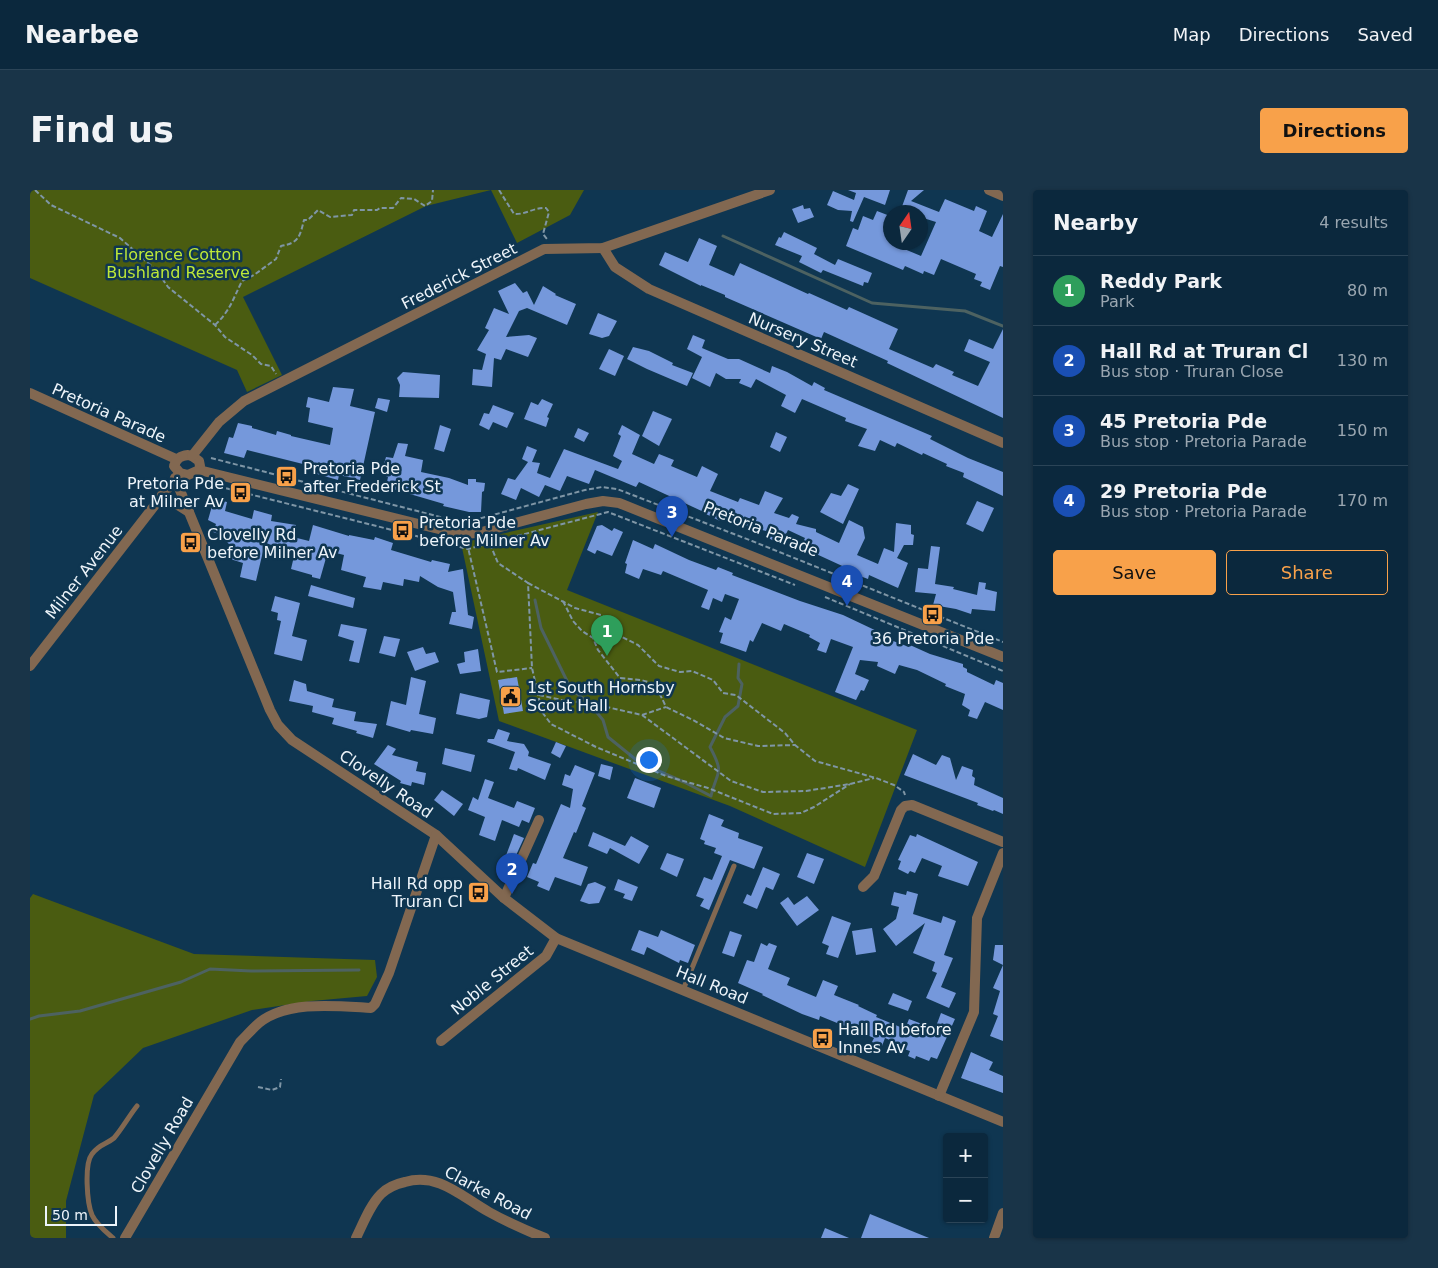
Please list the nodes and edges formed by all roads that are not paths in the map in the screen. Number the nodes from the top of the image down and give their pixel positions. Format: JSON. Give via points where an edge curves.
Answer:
{"nodes":[{"id":1,"x":770,"y":190,"type":"edge"},
{"id":2,"x":989,"y":190,"type":"edge"},
{"id":3,"x":1003,"y":196,"type":"edge"},
{"id":4,"x":603,"y":248,"type":"junction"},
{"id":5,"x":30,"y":393,"type":"edge"},
{"id":6,"x":1003,"y":443,"type":"edge"},
{"id":7,"x":192,"y":456,"type":"junction"},
{"id":8,"x":176,"y":459,"type":"junction"},
{"id":9,"x":199,"y":470,"type":"junction"},
{"id":10,"x":178,"y":476,"type":"junction"},
{"id":11,"x":162,"y":495,"type":"junction"},
{"id":12,"x":189,"y":512,"type":"junction"},
{"id":13,"x":1003,"y":657,"type":"edge"},
{"id":14,"x":30,"y":666,"type":"edge"},
{"id":15,"x":539,"y":820,"type":"dead end"},
{"id":16,"x":436,"y":835,"type":"junction"},
{"id":17,"x":1003,"y":842,"type":"edge"},
{"id":18,"x":1003,"y":853,"type":"edge"},
{"id":19,"x":734,"y":866,"type":"dead end"},
{"id":20,"x":863,"y":887,"type":"dead end"},
{"id":21,"x":504,"y":898,"type":"junction"},
{"id":22,"x":556,"y":938,"type":"junction"},
{"id":23,"x":683,"y":990,"type":"junction"},
{"id":24,"x":441,"y":1041,"type":"dead end"},
{"id":25,"x":939,"y":1096,"type":"junction"},
{"id":26,"x":137,"y":1106,"type":"dead end"},
{"id":27,"x":1003,"y":1122,"type":"edge"},
{"id":28,"x":1003,"y":1213,"type":"edge"},
{"id":29,"x":113,"y":1238,"type":"edge"},
{"id":30,"x":125,"y":1238,"type":"edge"},
{"id":31,"x":356,"y":1238,"type":"edge"},
{"id":32,"x":545,"y":1238,"type":"edge"},
{"id":33,"x":994,"y":1238,"type":"edge"}],
"edges":[{"from":1,"to":4,"type":"street","name":"Frederick Street"},
{"from":2,"to":3,"type":"street"},
{"from":4,"to":6,"type":"street","name":"Nursery Street","via":[[615,267],[649,289]]},
{"from":4,"to":7,"type":"street","name":"Frederick Street","via":[[544,249],[244,401],[218,422]]},
{"from":5,"to":8,"type":"street","name":"Pretoria Parade"},
{"from":7,"to":8,"type":"street"},
{"from":7,"to":9,"type":"street","via":[[199,461]]},
{"from":8,"to":10,"type":"street","via":[[174,466]]},
{"from":9,"to":10,"type":"street"},
{"from":9,"to":13,"type":"street","name":"Pretoria Parade","via":[[464,534],[586,504],[618,503]]},
{"from":10,"to":11,"type":"street","name":"Milner Avenue"},
{"from":10,"to":12,"type":"street","name":"Clovelly Road"},
{"from":11,"to":12,"type":"street"},
{"from":11,"to":14,"type":"street","name":"Milner Avenue"},
{"from":12,"to":16,"type":"street","name":"Clovelly Road","via":[[278,725],[292,740]]},
{"from":15,"to":21,"type":"street"},
{"from":16,"to":21,"type":"street","name":"Hall Road"},
{"from":16,"to":30,"type":"street","name":"Clovelly Road","via":[[389,973],[375,1004],[371,1008],[312,1006],[274,1014],[260,1022],[240,1042]]},
{"from":17,"to":20,"type":"street","via":[[911,805],[901,810],[874,876]]},
{"from":18,"to":25,"type":"street","via":[[977,918],[974,1012]]},
{"from":19,"to":23,"type":"lane"},
{"from":21,"to":22,"type":"street","name":"Hall Road"},
{"from":22,"to":23,"type":"street","name":"Hall Road"},
{"from":22,"to":24,"type":"street","name":"Noble Street","via":[[546,956]]},
{"from":23,"to":25,"type":"street","name":"Hall Road"},
{"from":25,"to":27,"type":"street","name":"Hall Road"},
{"from":26,"to":29,"type":"lane","via":[[113,1139],[101,1144],[90,1155],[88,1197],[92,1215]]},
{"from":28,"to":33,"type":"street"},
{"from":31,"to":32,"type":"street","name":"Clarke Road","via":[[381,1195],[396,1184],[422,1179],[438,1182],[517,1227]]}]}
